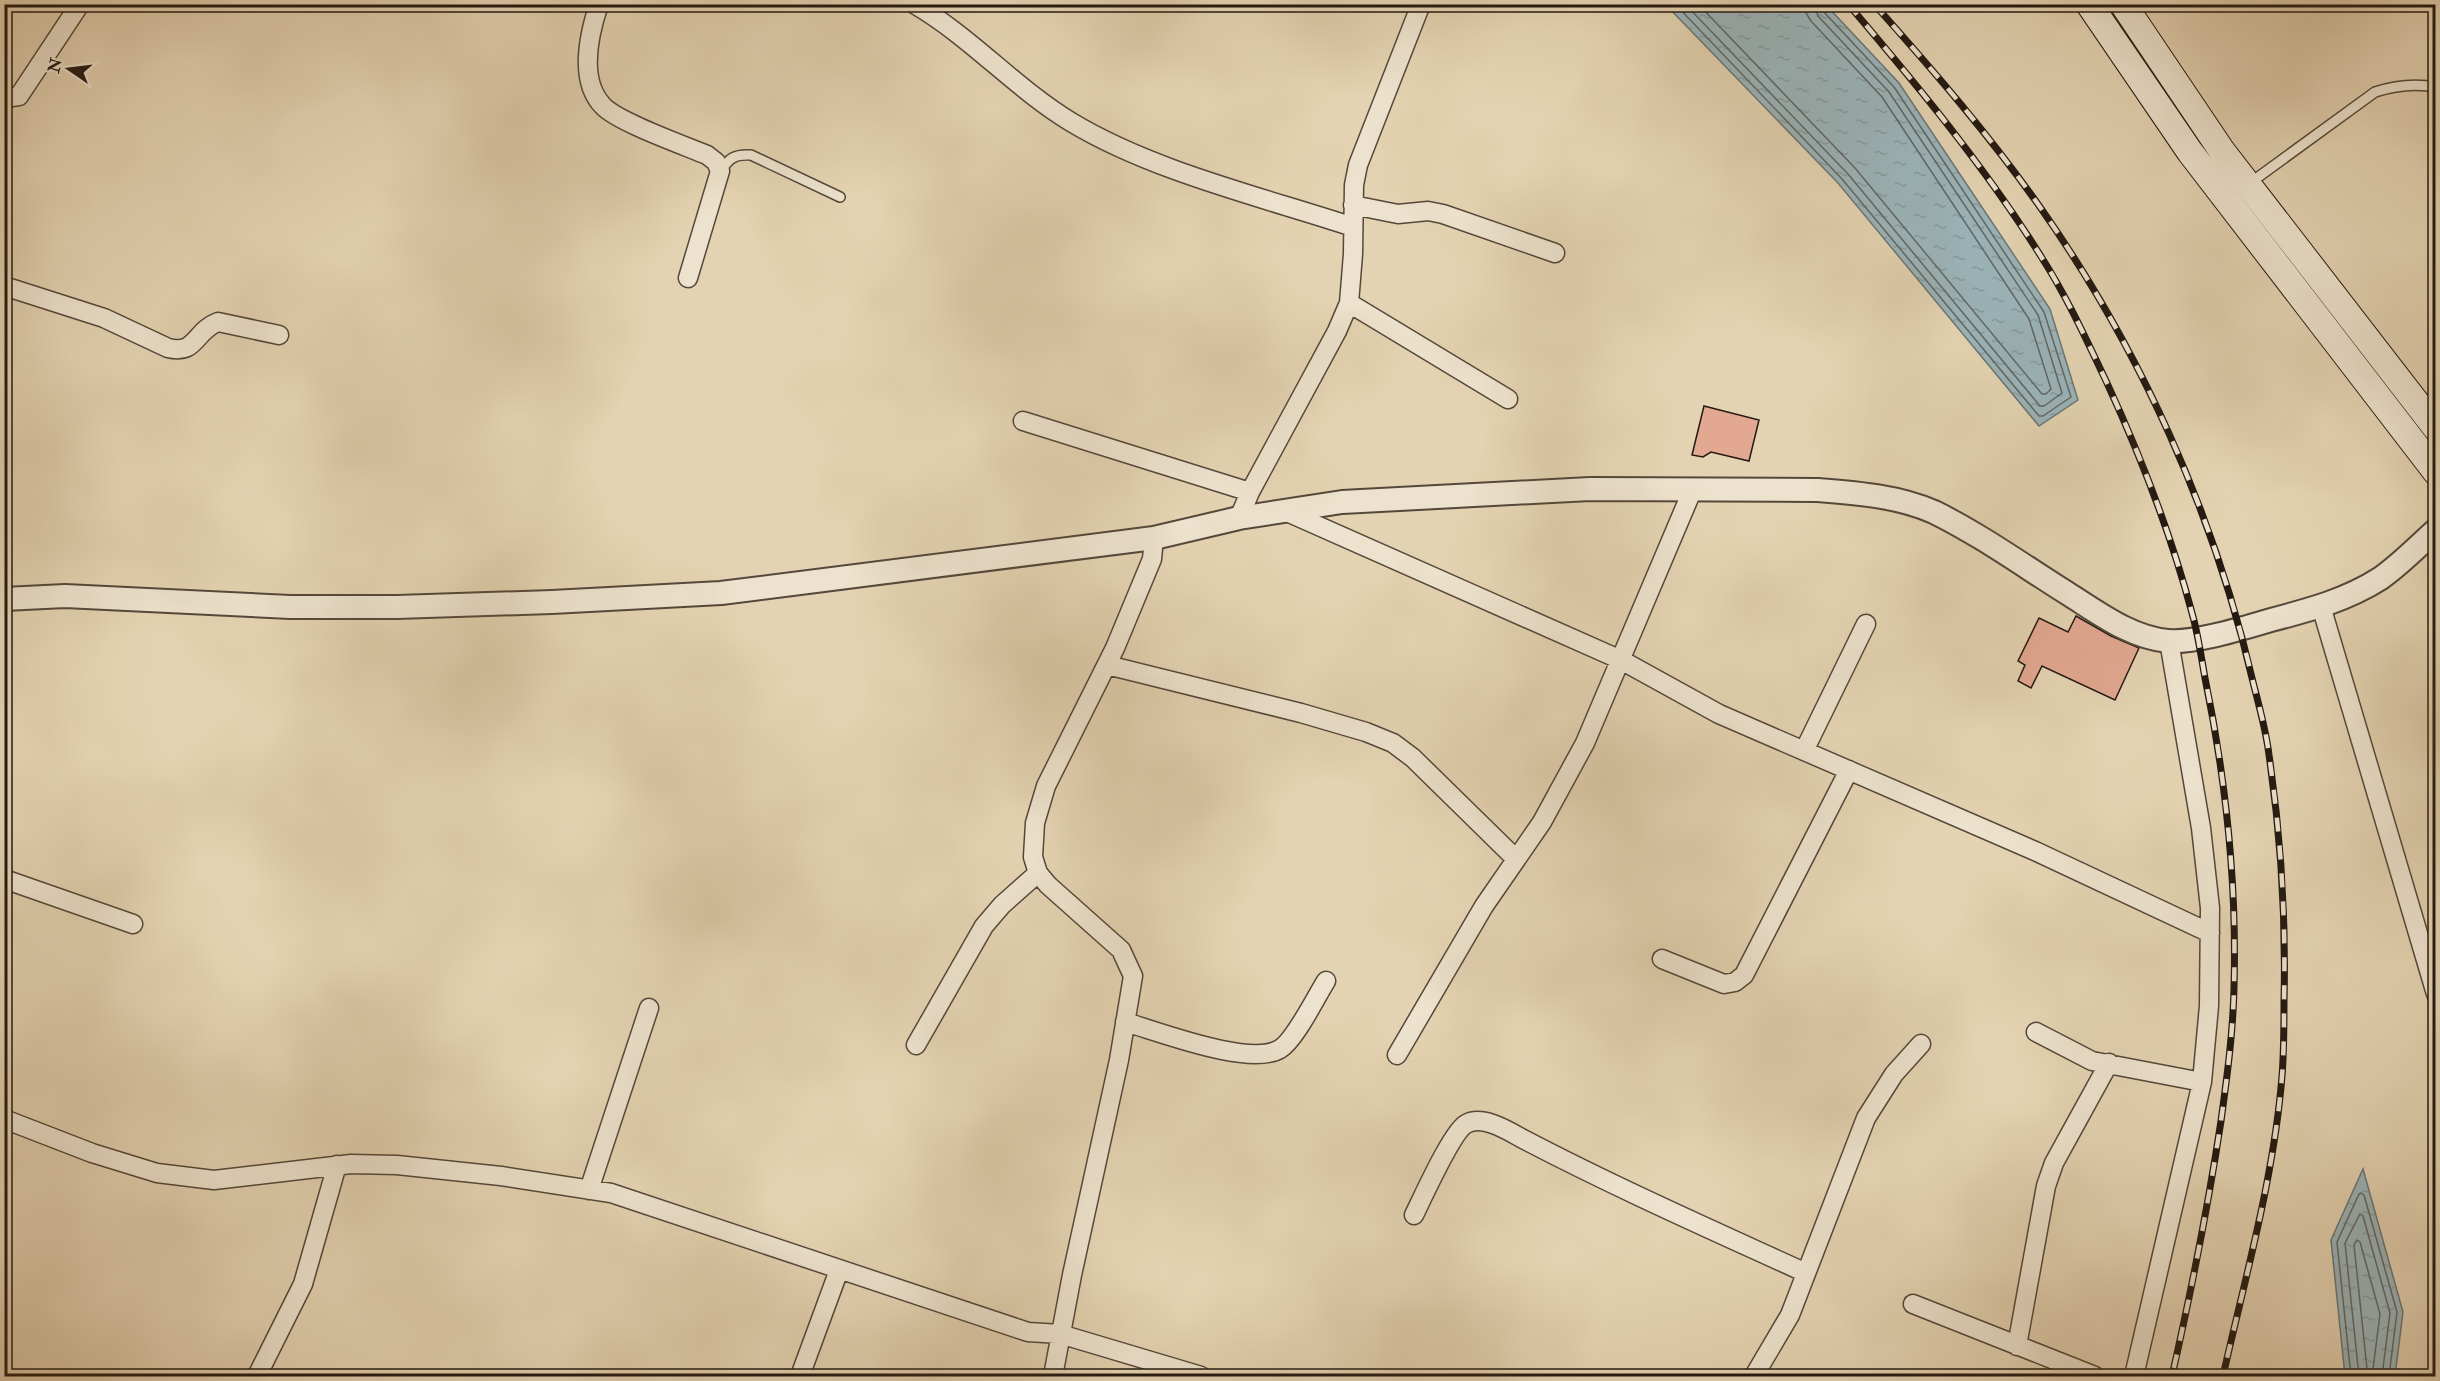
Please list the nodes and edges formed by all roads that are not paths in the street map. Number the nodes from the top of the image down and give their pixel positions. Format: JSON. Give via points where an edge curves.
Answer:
{"nodes":[{"id":1,"x":80,"y":4,"type":"edge"},
{"id":2,"x":599,"y":4,"type":"edge"},
{"id":3,"x":914,"y":4,"type":"edge"},
{"id":4,"x":1421,"y":4,"type":"edge"},
{"id":5,"x":2088,"y":4,"type":"edge"},
{"id":6,"x":2123,"y":4,"type":"edge"},
{"id":7,"x":2436,"y":87,"type":"edge"},
{"id":8,"x":4,"y":98,"type":"edge"},
{"id":9,"x":720,"y":171,"type":"junction"},
{"id":10,"x":2248,"y":184,"type":"junction"},
{"id":11,"x":840,"y":197,"type":"dead end"},
{"id":12,"x":1353,"y":205,"type":"junction"},
{"id":13,"x":1353,"y":227,"type":"junction"},
{"id":14,"x":1555,"y":253,"type":"dead end"},
{"id":15,"x":688,"y":278,"type":"dead end"},
{"id":16,"x":4,"y":286,"type":"edge"},
{"id":17,"x":1349,"y":303,"type":"junction"},
{"id":18,"x":279,"y":335,"type":"dead end"},
{"id":19,"x":1508,"y":399,"type":"dead end"},
{"id":20,"x":1023,"y":421,"type":"dead end"},
{"id":21,"x":2436,"y":428,"type":"edge"},
{"id":22,"x":2436,"y":472,"type":"edge"},
{"id":23,"x":1692,"y":491,"type":"junction"},
{"id":24,"x":1250,"y":492,"type":"junction"},
{"id":25,"x":1287,"y":512,"type":"junction"},
{"id":26,"x":1239,"y":518,"type":"junction"},
{"id":27,"x":2436,"y":530,"type":"edge"},
{"id":28,"x":1154,"y":538,"type":"junction"},
{"id":29,"x":4,"y":599,"type":"edge"},
{"id":30,"x":2322,"y":606,"type":"junction"},
{"id":31,"x":1866,"y":624,"type":"dead end"},
{"id":32,"x":2169,"y":641,"type":"junction"},
{"id":33,"x":1621,"y":660,"type":"junction"},
{"id":34,"x":1107,"y":665,"type":"junction"},
{"id":35,"x":1804,"y":751,"type":"junction"},
{"id":36,"x":1849,"y":770,"type":"junction"},
{"id":37,"x":1516,"y":859,"type":"junction"},
{"id":38,"x":1038,"y":873,"type":"junction"},
{"id":39,"x":4,"y":879,"type":"edge"},
{"id":40,"x":133,"y":924,"type":"dead end"},
{"id":41,"x":2210,"y":933,"type":"junction"},
{"id":42,"x":1662,"y":958,"type":"dead end"},
{"id":43,"x":1326,"y":981,"type":"dead end"},
{"id":44,"x":2436,"y":994,"type":"edge"},
{"id":45,"x":649,"y":1008,"type":"dead end"},
{"id":46,"x":1125,"y":1022,"type":"junction"},
{"id":47,"x":2036,"y":1032,"type":"dead end"},
{"id":48,"x":1921,"y":1044,"type":"dead end"},
{"id":49,"x":916,"y":1045,"type":"dead end"},
{"id":50,"x":1397,"y":1055,"type":"dead end"},
{"id":51,"x":2109,"y":1063,"type":"junction"},
{"id":52,"x":2202,"y":1082,"type":"junction"},
{"id":53,"x":4,"y":1119,"type":"edge"},
{"id":54,"x":337,"y":1165,"type":"junction"},
{"id":55,"x":589,"y":1190,"type":"junction"},
{"id":56,"x":1414,"y":1215,"type":"dead end"},
{"id":57,"x":840,"y":1270,"type":"junction"},
{"id":58,"x":1806,"y":1273,"type":"junction"},
{"id":59,"x":1913,"y":1304,"type":"dead end"},
{"id":60,"x":1060,"y":1334,"type":"junction"},
{"id":61,"x":2017,"y":1346,"type":"junction"},
{"id":62,"x":256,"y":1377,"type":"edge"},
{"id":63,"x":800,"y":1377,"type":"edge"},
{"id":64,"x":1053,"y":1377,"type":"edge"},
{"id":65,"x":1201,"y":1377,"type":"edge"},
{"id":66,"x":1754,"y":1377,"type":"edge"},
{"id":67,"x":2095,"y":1377,"type":"edge"},
{"id":68,"x":2134,"y":1377,"type":"edge"}],
"edges":[{"from":1,"to":8,"type":"street","via":[[19,96]]},
{"from":2,"to":9,"type":"street","via":[[589,45],[588,71],[594,94],[603,107],[707,155]]},
{"from":3,"to":13,"type":"street","via":[[1051,109],[1103,140],[1181,171]]},
{"from":4,"to":12,"type":"street","via":[[1363,148]]},
{"from":5,"to":22,"type":"main road","via":[[2190,152]]},
{"from":6,"to":10,"type":"main road"},
{"from":7,"to":10,"type":"lane","via":[[2396,85],[2375,92]]},
{"from":9,"to":11,"type":"lane","via":[[730,158],[751,155]]},
{"from":9,"to":15,"type":"street"},
{"from":10,"to":21,"type":"main road"},
{"from":12,"to":13,"type":"street"},
{"from":12,"to":14,"type":"street","via":[[1398,214],[1443,214]]},
{"from":13,"to":17,"type":"street"},
{"from":16,"to":18,"type":"street","via":[[104,318],[179,351],[187,349],[202,331],[218,322]]},
{"from":17,"to":19,"type":"street"},
{"from":17,"to":24,"type":"street"},
{"from":20,"to":24,"type":"street"},
{"from":23,"to":25,"type":"street","via":[[1590,489],[1342,502]]},
{"from":23,"to":32,"type":"street","via":[[1818,490],[1896,500],[1931,511],[2109,620],[2142,636]]},
{"from":23,"to":33,"type":"street"},
{"from":24,"to":26,"type":"street"},
{"from":25,"to":26,"type":"street"},
{"from":25,"to":33,"type":"street"},
{"from":26,"to":28,"type":"street"},
{"from":27,"to":30,"type":"street","via":[[2382,577]]},
{"from":28,"to":29,"type":"street","via":[[710,594],[397,607],[290,607],[65,596]]},
{"from":28,"to":34,"type":"street","via":[[1152,559]]},
{"from":30,"to":32,"type":"street","via":[[2217,635]]},
{"from":30,"to":44,"type":"street"},
{"from":31,"to":35,"type":"street"},
{"from":32,"to":41,"type":"street","via":[[2200,828]]},
{"from":33,"to":35,"type":"street","via":[[1719,714]]},
{"from":33,"to":37,"type":"street","via":[[1585,743],[1542,822]]},
{"from":34,"to":37,"type":"street","via":[[1301,713],[1393,743]]},
{"from":34,"to":38,"type":"street","via":[[1046,786],[1035,823],[1033,857]]},
{"from":35,"to":36,"type":"street"},
{"from":36,"to":41,"type":"street"},
{"from":36,"to":42,"type":"street","via":[[1744,975],[1724,984]]},
{"from":37,"to":50,"type":"street"},
{"from":38,"to":46,"type":"street","via":[[1121,950],[1133,976]]},
{"from":38,"to":49,"type":"street","via":[[984,926]]},
{"from":39,"to":40,"type":"street"},
{"from":41,"to":52,"type":"street"},
{"from":43,"to":46,"type":"street","via":[[1282,1048],[1266,1055],[1242,1055]]},
{"from":45,"to":55,"type":"street"},
{"from":46,"to":60,"type":"street"},
{"from":47,"to":51,"type":"street","via":[[2091,1061]]},
{"from":48,"to":58,"type":"street","via":[[1894,1074],[1866,1118]]},
{"from":51,"to":52,"type":"street"},
{"from":51,"to":61,"type":"street","via":[[2054,1163],[2046,1186]]},
{"from":52,"to":68,"type":"street"},
{"from":53,"to":54,"type":"street","via":[[157,1173],[214,1180]]},
{"from":54,"to":55,"type":"street","via":[[397,1165]]},
{"from":54,"to":62,"type":"street","via":[[303,1284]]},
{"from":55,"to":57,"type":"street","via":[[611,1193]]},
{"from":56,"to":58,"type":"street","via":[[1455,1136],[1465,1124],[1477,1121],[1497,1126],[1595,1176]]},
{"from":57,"to":60,"type":"street","via":[[1028,1332]]},
{"from":57,"to":63,"type":"street"},
{"from":58,"to":66,"type":"street","via":[[1790,1315]]},
{"from":59,"to":61,"type":"street"},
{"from":60,"to":64,"type":"street"},
{"from":60,"to":65,"type":"street"},
{"from":61,"to":67,"type":"street"}]}
